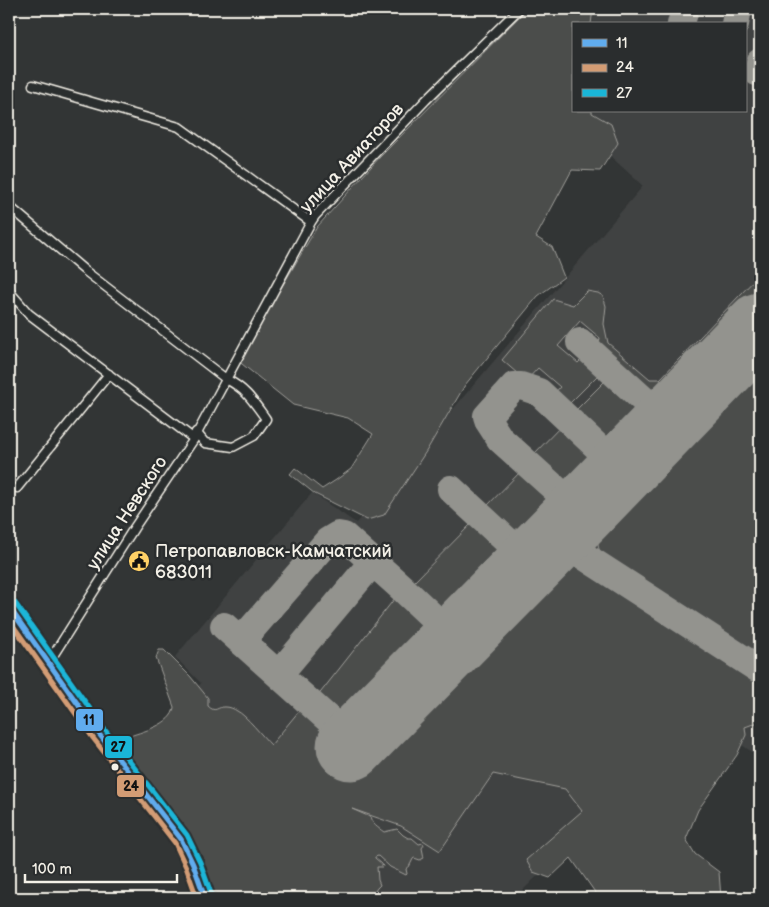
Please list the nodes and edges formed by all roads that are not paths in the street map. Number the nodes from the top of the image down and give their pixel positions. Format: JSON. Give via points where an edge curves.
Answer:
{"nodes":[{"id":1,"x":519,"y":9,"type":"edge"},
{"id":2,"x":33,"y":85,"type":"dead end"},
{"id":3,"x":9,"y":206,"type":"edge"},
{"id":4,"x":311,"y":222,"type":"junction"},
{"id":5,"x":9,"y":291,"type":"edge"},
{"id":6,"x":109,"y":374,"type":"junction"},
{"id":7,"x":226,"y":379,"type":"junction"},
{"id":8,"x":195,"y":436,"type":"junction"},
{"id":9,"x":17,"y":488,"type":"dead end"},
{"id":10,"x":9,"y":607,"type":"edge"},
{"id":11,"x":49,"y":662,"type":"junction"},
{"id":12,"x":205,"y":898,"type":"edge"}],
"edges":[{"from":1,"to":4,"type":"street","name":"улица Авиаторов","via":[[426,100]]},
{"from":2,"to":4,"type":"street","via":[[179,127]]},
{"from":3,"to":7,"type":"street","via":[[84,270]]},
{"from":4,"to":7,"type":"street","name":"улица Авиаторов"},
{"from":5,"to":6,"type":"street","via":[[30,314]]},
{"from":6,"to":8,"type":"street"},
{"from":6,"to":9,"type":"street"},
{"from":7,"to":8,"type":"street","name":"улица Невского"},
{"from":7,"to":8,"type":"street","via":[[239,386],[266,419],[254,436],[233,447],[205,443]]},
{"from":8,"to":11,"type":"street","name":"улица Невского"},
{"from":10,"to":11,"type":"street"},
{"from":11,"to":12,"type":"street","via":[[99,734],[181,839]]}]}
